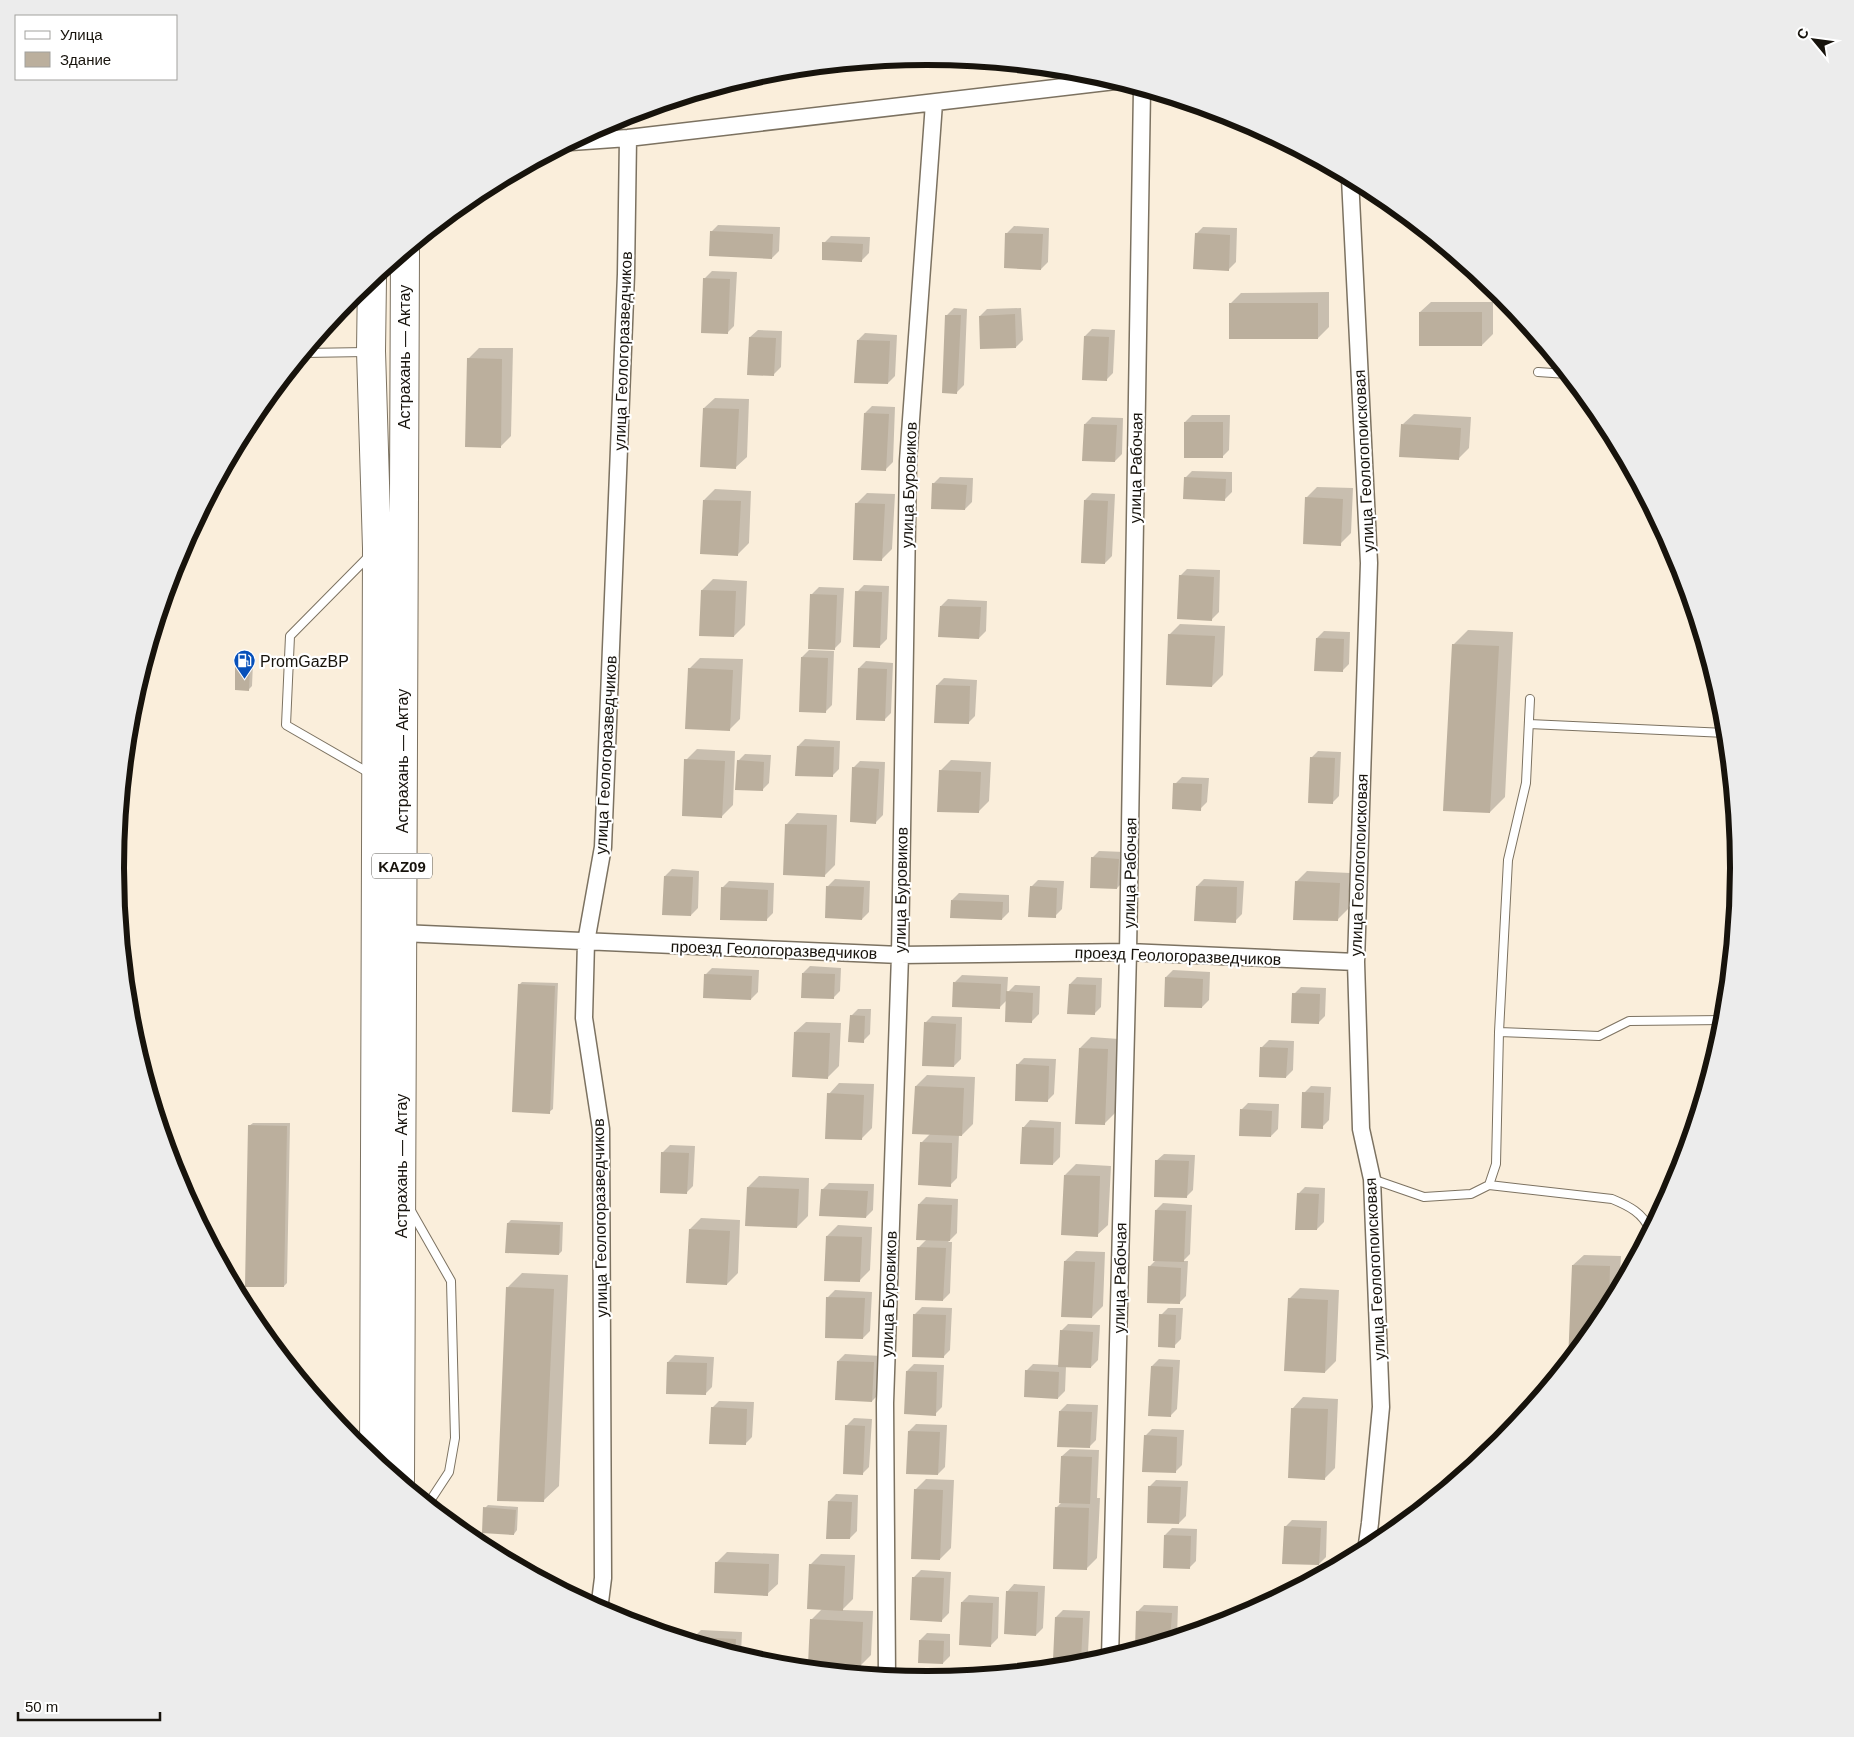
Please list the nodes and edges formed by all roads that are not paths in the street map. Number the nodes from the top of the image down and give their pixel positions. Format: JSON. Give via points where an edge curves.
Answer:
{"nodes":[{"id":1,"x":1097,"y":83,"type":"edge"},
{"id":2,"x":1142,"y":94,"type":"edge"},
{"id":3,"x":934,"y":103,"type":"junction"},
{"id":4,"x":628,"y":138,"type":"junction"},
{"id":5,"x":588,"y":141,"type":"edge"},
{"id":6,"x":1350,"y":186,"type":"edge"},
{"id":7,"x":405,"y":258,"type":"edge"},
{"id":8,"x":372,"y":288,"type":"edge"},
{"id":9,"x":371,"y":352,"type":"junction"},
{"id":10,"x":312,"y":353,"type":"edge"},
{"id":11,"x":1538,"y":372,"type":"dead end"},
{"id":12,"x":1559,"y":373,"type":"edge"},
{"id":13,"x":377,"y":548,"type":"junction"},
{"id":14,"x":1530,"y":698,"type":"dead end"},
{"id":15,"x":1529,"y":724,"type":"junction"},
{"id":16,"x":1719,"y":733,"type":"edge"},
{"id":17,"x":375,"y":776,"type":"junction"},
{"id":18,"x":402,"y":933,"type":"junction"},
{"id":19,"x":586,"y":942,"type":"junction"},
{"id":20,"x":1128,"y":952,"type":"junction"},
{"id":21,"x":900,"y":955,"type":"junction"},
{"id":22,"x":1356,"y":962,"type":"junction"},
{"id":23,"x":1716,"y":1020,"type":"edge"},
{"id":24,"x":1499,"y":1032,"type":"junction"},
{"id":25,"x":1372,"y":1179,"type":"junction"},
{"id":26,"x":1488,"y":1185,"type":"junction"},
{"id":27,"x":401,"y":1192,"type":"junction"},
{"id":28,"x":1648,"y":1225,"type":"edge"},
{"id":29,"x":374,"y":1451,"type":"edge"},
{"id":30,"x":400,"y":1475,"type":"edge"},
{"id":31,"x":431,"y":1500,"type":"edge"},
{"id":32,"x":1368,"y":1540,"type":"edge"},
{"id":33,"x":600,"y":1602,"type":"edge"},
{"id":34,"x":1110,"y":1651,"type":"edge"},
{"id":35,"x":887,"y":1670,"type":"edge"}],
"edges":[{"from":1,"to":3,"type":"street"},
{"from":2,"to":20,"type":"street","name":"улица Рабочая"},
{"from":3,"to":4,"type":"street"},
{"from":3,"to":21,"type":"street","name":"улица Буровиков","via":[[908,460]]},
{"from":4,"to":5,"type":"street"},
{"from":4,"to":19,"type":"street","name":"улица Геологоразведчиков","via":[[626,274],[603,847]]},
{"from":6,"to":22,"type":"street","name":"улица Геологопоисковая","via":[[1369,563]]},
{"from":7,"to":18,"type":"highway","name":"Астрахань — Актау","number":"KAZ09"},
{"from":8,"to":9,"type":"highway","name":"Астрахань — Актау","number":"KAZ09"},
{"from":9,"to":10,"type":"lane"},
{"from":9,"to":13,"type":"highway","name":"Астрахань — Актау","number":"KAZ09"},
{"from":11,"to":12,"type":"lane"},
{"from":13,"to":17,"type":"highway","name":"Астрахань — Актау","number":"KAZ09"},
{"from":13,"to":17,"type":"lane","via":[[290,636],[286,725]]},
{"from":14,"to":15,"type":"lane"},
{"from":15,"to":16,"type":"lane"},
{"from":15,"to":24,"type":"lane","via":[[1526,783],[1508,860]]},
{"from":17,"to":29,"type":"highway","name":"Астрахань — Актау","number":"KAZ09"},
{"from":18,"to":19,"type":"street","name":"проезд Геологоразведчиков"},
{"from":18,"to":27,"type":"highway","name":"Астрахань — Актау","number":"KAZ09"},
{"from":19,"to":21,"type":"street","name":"проезд Геологоразведчиков"},
{"from":19,"to":33,"type":"street","name":"улица Геологоразведчиков","via":[[584,1018],[602,1129],[603,1578]]},
{"from":20,"to":21,"type":"street","name":"проезд Геологоразведчиков"},
{"from":20,"to":22,"type":"street","name":"проезд Геологоразведчиков"},
{"from":20,"to":34,"type":"street","name":"улица Рабочая"},
{"from":21,"to":35,"type":"street","name":"улица Буровиков","via":[[885,1403]]},
{"from":22,"to":25,"type":"street","name":"улица Геологопоисковая","via":[[1361,1130]]},
{"from":23,"to":24,"type":"lane","via":[[1629,1021],[1599,1036]]},
{"from":24,"to":26,"type":"lane","via":[[1496,1164]]},
{"from":25,"to":26,"type":"lane","via":[[1424,1197],[1471,1194]]},
{"from":25,"to":32,"type":"street","name":"улица Геологопоисковая","via":[[1381,1406]]},
{"from":26,"to":28,"type":"lane","via":[[1612,1199],[1629,1206]]},
{"from":27,"to":30,"type":"highway","name":"Астрахань — Актау","number":"KAZ09"},
{"from":27,"to":31,"type":"lane","via":[[450,1281],[455,1438],[449,1472]]}]}
